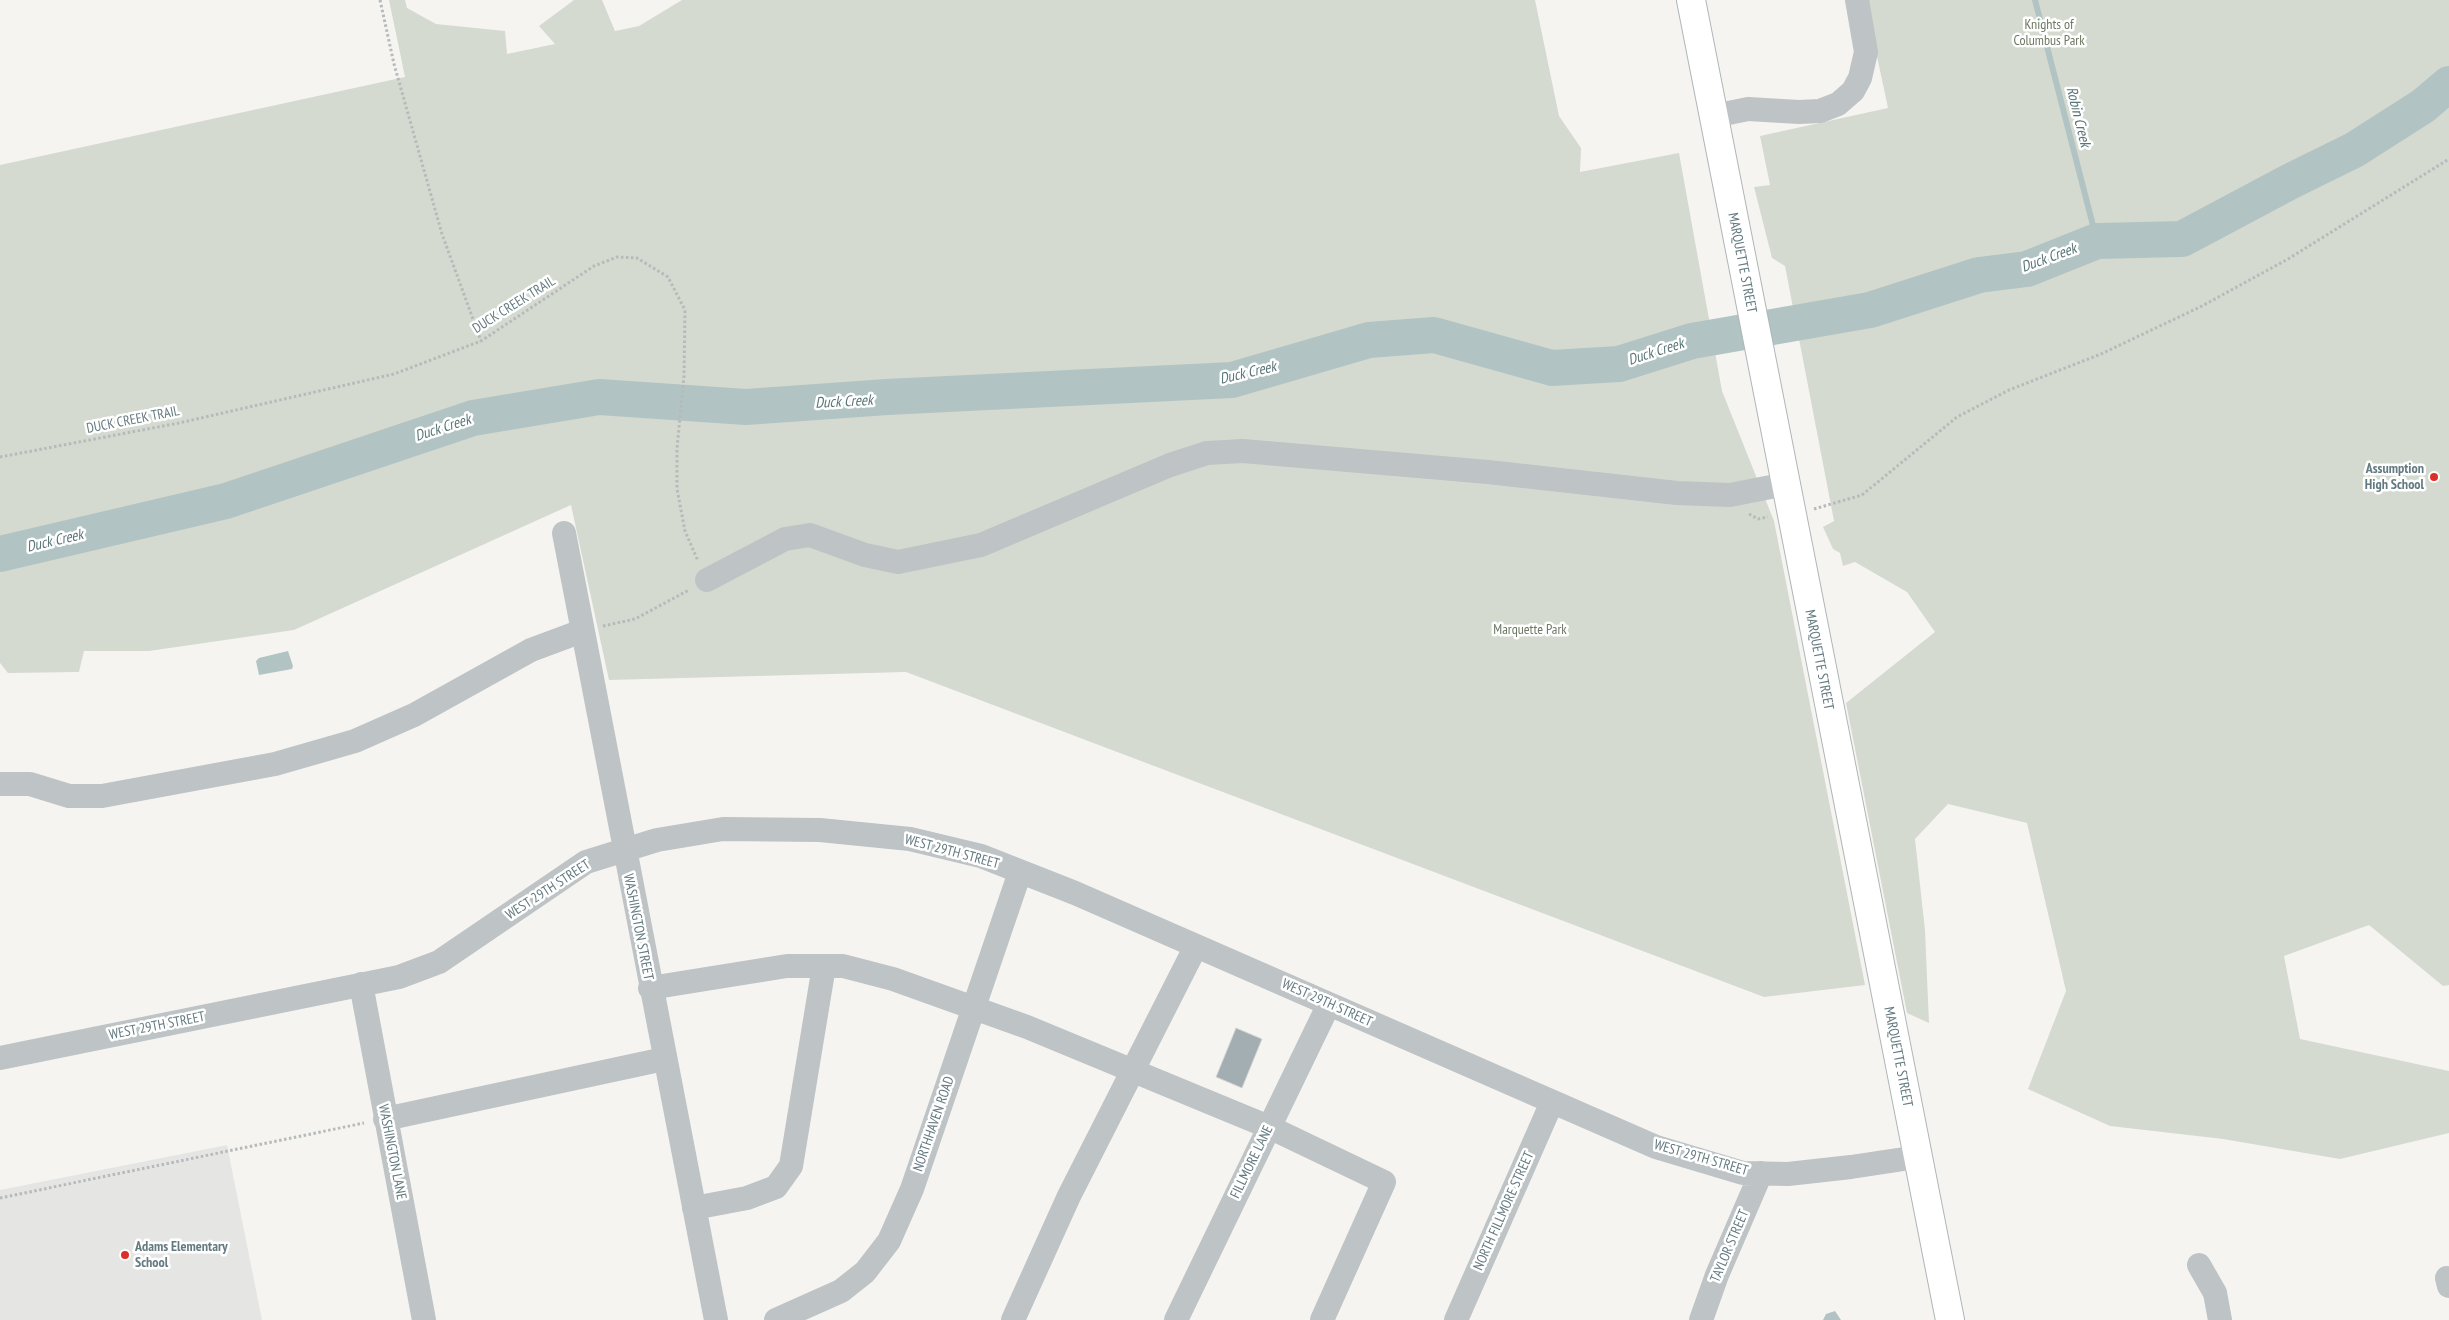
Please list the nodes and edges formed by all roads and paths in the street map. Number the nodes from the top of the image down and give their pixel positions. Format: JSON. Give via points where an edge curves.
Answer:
{"nodes":[{"id":1,"x":380,"y":0,"type":"edge"},
{"id":2,"x":1691,"y":0,"type":"edge"},
{"id":3,"x":1857,"y":0,"type":"edge"},
{"id":4,"x":1714,"y":116,"type":"junction"},
{"id":5,"x":2449,"y":159,"type":"edge"},
{"id":6,"x":481,"y":341,"type":"junction"},
{"id":7,"x":0,"y":457,"type":"edge"},
{"id":8,"x":1786,"y":484,"type":"junction"},
{"id":9,"x":1730,"y":495,"type":"junction"},
{"id":10,"x":1790,"y":514,"type":"junction"},
{"id":11,"x":564,"y":532,"type":"dead end"},
{"id":12,"x":707,"y":580,"type":"junction"},
{"id":13,"x":582,"y":632,"type":"junction"},
{"id":14,"x":0,"y":784,"type":"edge"},
{"id":15,"x":624,"y":851,"type":"junction"},
{"id":16,"x":1020,"y":872,"type":"junction"},
{"id":17,"x":1196,"y":946,"type":"junction"},
{"id":18,"x":824,"y":966,"type":"junction"},
{"id":19,"x":361,"y":984,"type":"junction"},
{"id":20,"x":650,"y":988,"type":"junction"},
{"id":21,"x":1329,"y":1004,"type":"junction"},
{"id":22,"x":973,"y":1008,"type":"junction"},
{"id":23,"x":0,"y":1058,"type":"edge"},
{"id":24,"x":664,"y":1059,"type":"junction"},
{"id":25,"x":1132,"y":1071,"type":"junction"},
{"id":26,"x":1552,"y":1102,"type":"junction"},
{"id":27,"x":385,"y":1119,"type":"junction"},
{"id":28,"x":1269,"y":1127,"type":"junction"},
{"id":29,"x":1917,"y":1157,"type":"junction"},
{"id":30,"x":1761,"y":1173,"type":"junction"},
{"id":31,"x":0,"y":1198,"type":"edge"},
{"id":32,"x":694,"y":1208,"type":"junction"},
{"id":33,"x":2199,"y":1265,"type":"dead end"},
{"id":34,"x":424,"y":1320,"type":"edge"},
{"id":35,"x":716,"y":1320,"type":"edge"},
{"id":36,"x":776,"y":1320,"type":"edge"},
{"id":37,"x":1013,"y":1320,"type":"edge"},
{"id":38,"x":1176,"y":1320,"type":"edge"},
{"id":39,"x":1322,"y":1320,"type":"edge"},
{"id":40,"x":1456,"y":1320,"type":"edge"},
{"id":41,"x":1701,"y":1320,"type":"edge"},
{"id":42,"x":1950,"y":1320,"type":"edge"},
{"id":43,"x":2220,"y":1320,"type":"edge"}],
"edges":[{"from":1,"to":6,"type":"path","via":[[394,64],[442,234]]},
{"from":2,"to":4,"type":"main road","name":"MARQUETTE STREET"},
{"from":3,"to":4,"type":"street","via":[[1866,52],[1860,78],[1838,104],[1820,111],[1748,109]]},
{"from":4,"to":8,"type":"main road","name":"MARQUETTE STREET"},
{"from":5,"to":10,"type":"path","via":[[2288,259],[2202,306],[1957,416],[1862,495]]},
{"from":6,"to":7,"type":"path","name":"DUCK CREEK TRAIL","via":[[394,374],[179,423]]},
{"from":6,"to":12,"type":"path","name":"DUCK CREEK TRAIL","via":[[594,266],[617,258],[637,258],[668,277],[685,310],[677,489],[685,531]]},
{"from":8,"to":9,"type":"street"},
{"from":8,"to":10,"type":"main road","name":"MARQUETTE STREET"},
{"from":9,"to":10,"type":"path","via":[[1734,505],[1758,519]]},
{"from":9,"to":12,"type":"street","via":[[1677,493],[1488,472],[1243,451],[1207,453],[1170,464],[981,545],[898,562],[865,555],[810,535],[784,539]]},
{"from":10,"to":29,"type":"main road","name":"MARQUETTE STREET"},
{"from":11,"to":13,"type":"street","name":"WASHINGTON STREET"},
{"from":12,"to":13,"type":"path","via":[[636,619]]},
{"from":13,"to":14,"type":"street","via":[[531,650],[414,715],[364,737],[275,764],[102,796],[69,796],[30,784]]},
{"from":13,"to":15,"type":"street","name":"WASHINGTON STREET"},
{"from":15,"to":16,"type":"street","name":"WEST 29TH STREET","via":[[657,840],[723,830],[820,830],[910,839],[981,856]]},
{"from":15,"to":19,"type":"street","name":"WEST 29TH STREET","via":[[586,862],[439,962],[400,977]]},
{"from":15,"to":20,"type":"street","name":"WASHINGTON STREET"},
{"from":16,"to":17,"type":"street","name":"WEST 29TH STREET"},
{"from":16,"to":22,"type":"street","name":"NORTHHAVEN ROAD"},
{"from":17,"to":21,"type":"street","name":"WEST 29TH STREET"},
{"from":17,"to":25,"type":"street"},
{"from":18,"to":20,"type":"street","via":[[787,966]]},
{"from":18,"to":22,"type":"street","via":[[843,966],[892,979]]},
{"from":18,"to":32,"type":"street","via":[[790,1166],[776,1187],[747,1198]]},
{"from":19,"to":23,"type":"street","name":"WEST 29TH STREET"},
{"from":19,"to":27,"type":"street","name":"WASHINGTON LANE"},
{"from":20,"to":24,"type":"street","name":"WASHINGTON STREET"},
{"from":21,"to":26,"type":"street","name":"WEST 29TH STREET"},
{"from":21,"to":28,"type":"street","name":"FILLMORE LANE"},
{"from":22,"to":25,"type":"street"},
{"from":22,"to":36,"type":"street","name":"NORTHHAVEN ROAD","via":[[912,1189],[889,1241],[864,1272],[841,1291]]},
{"from":24,"to":27,"type":"street"},
{"from":24,"to":32,"type":"street","name":"WASHINGTON STREET"},
{"from":25,"to":28,"type":"street"},
{"from":25,"to":37,"type":"street","via":[[1069,1196]]},
{"from":26,"to":30,"type":"street","name":"WEST 29TH STREET","via":[[1656,1147],[1743,1173]]},
{"from":26,"to":40,"type":"street","name":"NORTH FILLMORE STREET"},
{"from":27,"to":31,"type":"path"},
{"from":27,"to":34,"type":"street","name":"WASHINGTON LANE"},
{"from":28,"to":38,"type":"street","name":"FILLMORE LANE"},
{"from":28,"to":39,"type":"street","via":[[1384,1182]]},
{"from":29,"to":30,"type":"street","name":"WEST 29TH STREET","via":[[1851,1168]]},
{"from":29,"to":42,"type":"main road","name":"MARQUETTE STREET"},
{"from":30,"to":41,"type":"street","name":"TAYLOR STREET"},
{"from":32,"to":35,"type":"street","name":"WASHINGTON STREET"},
{"from":33,"to":43,"type":"street","via":[[2215,1293]]}]}
